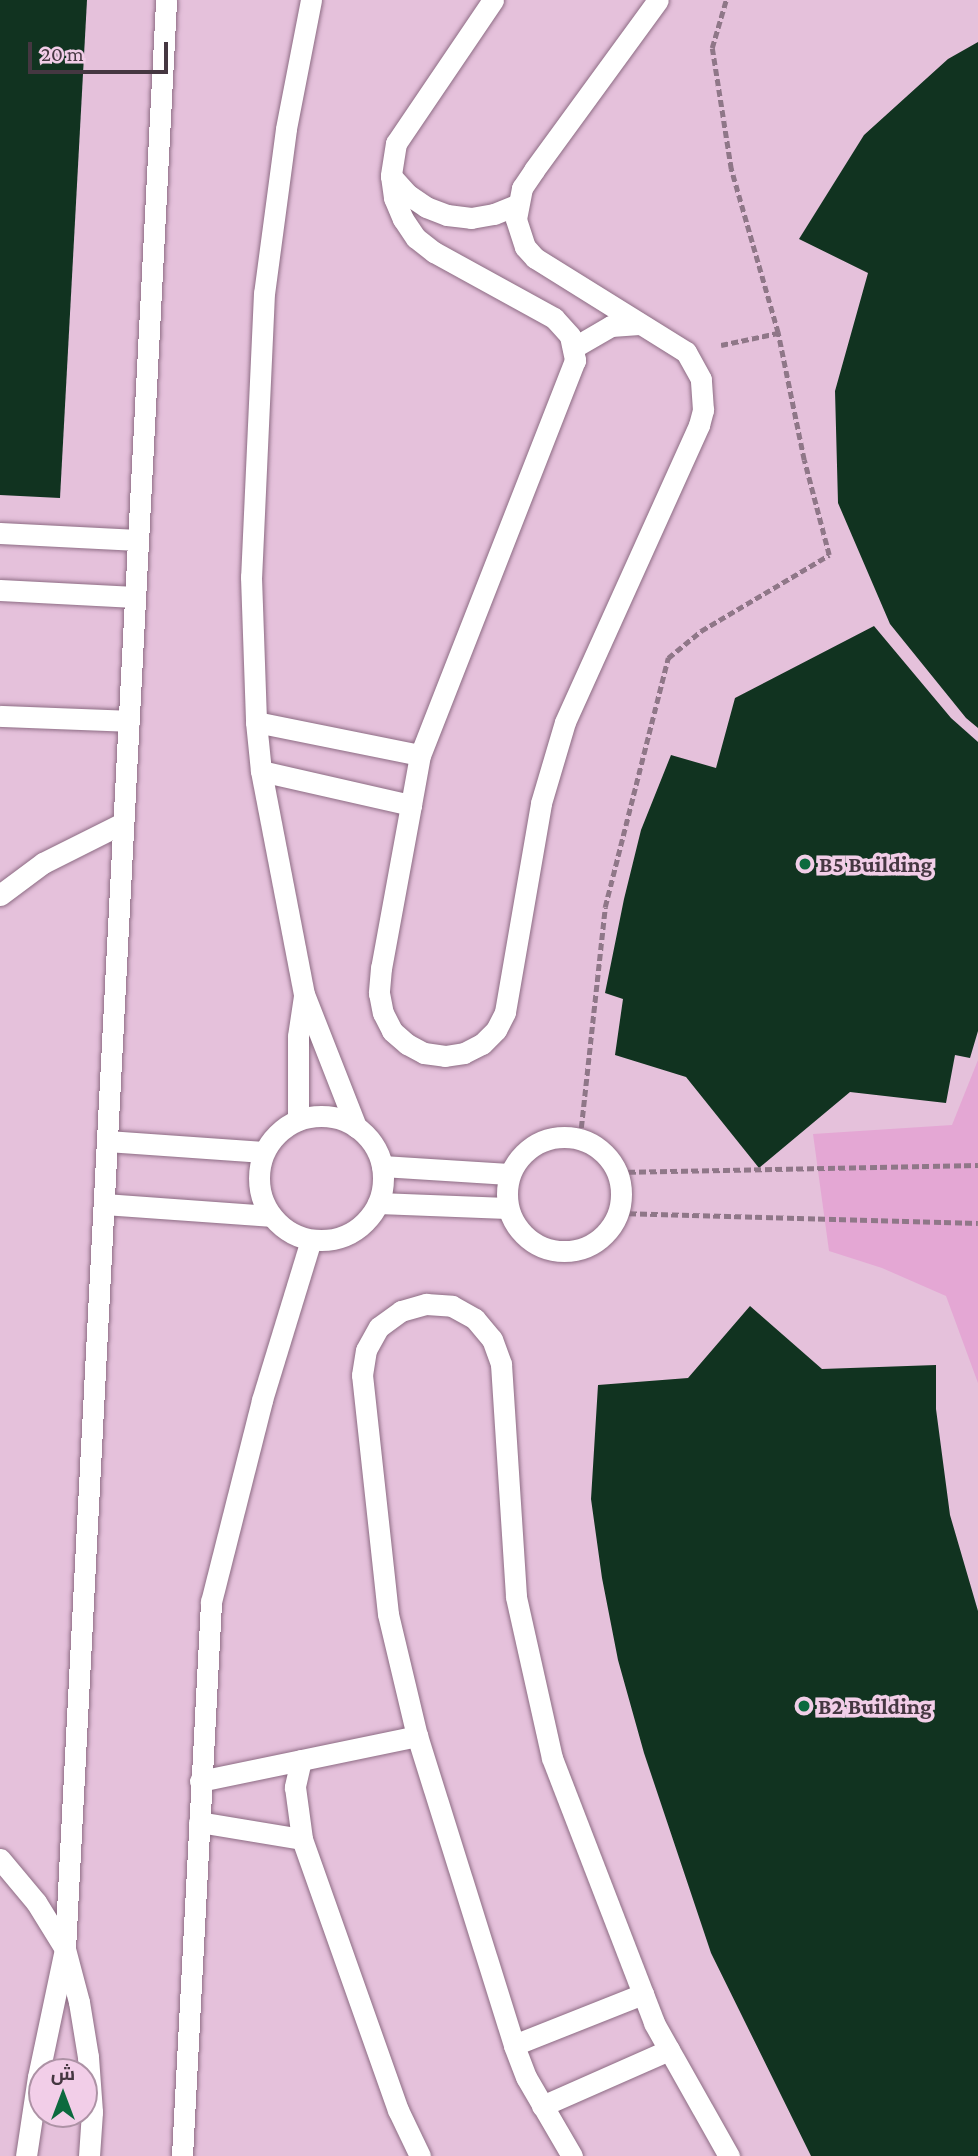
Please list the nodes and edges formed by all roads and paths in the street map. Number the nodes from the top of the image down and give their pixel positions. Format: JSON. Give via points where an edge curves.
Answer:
{"nodes":[{"id":1,"x":166,"y":0,"type":"edge"},
{"id":2,"x":311,"y":0,"type":"edge"},
{"id":3,"x":493,"y":0,"type":"edge"},
{"id":4,"x":658,"y":0,"type":"edge"},
{"id":5,"x":726,"y":0,"type":"edge"},
{"id":6,"x":391,"y":176,"type":"junction"},
{"id":7,"x":516,"y":205,"type":"junction"},
{"id":8,"x":639,"y":324,"type":"junction"},
{"id":9,"x":778,"y":333,"type":"junction"},
{"id":10,"x":573,"y":348,"type":"junction"},
{"id":11,"x":686,"y":352,"type":"junction"},
{"id":12,"x":0,"y":533,"type":"edge"},
{"id":13,"x":138,"y":540,"type":"junction"},
{"id":14,"x":0,"y":590,"type":"edge"},
{"id":15,"x":135,"y":597,"type":"junction"},
{"id":16,"x":0,"y":716,"type":"edge"},
{"id":17,"x":129,"y":720,"type":"junction"},
{"id":18,"x":256,"y":722,"type":"junction"},
{"id":19,"x":420,"y":755,"type":"junction"},
{"id":20,"x":261,"y":771,"type":"junction"},
{"id":21,"x":411,"y":805,"type":"junction"},
{"id":22,"x":124,"y":823,"type":"junction"},
{"id":23,"x":0,"y":895,"type":"edge"},
{"id":24,"x":304,"y":994,"type":"junction"},
{"id":25,"x":298,"y":1120,"type":"junction"},
{"id":26,"x":356,"y":1127,"type":"junction"},
{"id":27,"x":580,"y":1138,"type":"junction"},
{"id":28,"x":107,"y":1141,"type":"junction"},
{"id":29,"x":264,"y":1152,"type":"junction"},
{"id":30,"x":978,"y":1165,"type":"edge"},
{"id":31,"x":382,"y":1166,"type":"junction"},
{"id":32,"x":618,"y":1172,"type":"junction"},
{"id":33,"x":509,"y":1174,"type":"junction"},
{"id":34,"x":378,"y":1203,"type":"junction"},
{"id":35,"x":104,"y":1204,"type":"junction"},
{"id":36,"x":507,"y":1208,"type":"junction"},
{"id":37,"x":619,"y":1213,"type":"junction"},
{"id":38,"x":271,"y":1216,"type":"junction"},
{"id":39,"x":978,"y":1223,"type":"edge"},
{"id":40,"x":311,"y":1240,"type":"junction"},
{"id":41,"x":417,"y":1736,"type":"junction"},
{"id":42,"x":301,"y":1760,"type":"junction"},
{"id":43,"x":200,"y":1782,"type":"junction"},
{"id":44,"x":199,"y":1822,"type":"junction"},
{"id":45,"x":303,"y":1839,"type":"junction"},
{"id":46,"x":0,"y":1859,"type":"edge"},
{"id":47,"x":65,"y":1949,"type":"junction"},
{"id":48,"x":643,"y":1994,"type":"junction"},
{"id":49,"x":514,"y":2045,"type":"junction"},
{"id":50,"x":669,"y":2050,"type":"junction"},
{"id":51,"x":542,"y":2106,"type":"junction"},
{"id":52,"x":26,"y":2156,"type":"edge"},
{"id":53,"x":89,"y":2156,"type":"edge"},
{"id":54,"x":182,"y":2156,"type":"edge"},
{"id":55,"x":420,"y":2156,"type":"edge"},
{"id":56,"x":572,"y":2156,"type":"edge"},
{"id":57,"x":729,"y":2156,"type":"edge"}],
"edges":[{"from":1,"to":13,"type":"lane"},
{"from":2,"to":18,"type":"lane","via":[[286,129],[264,293],[251,577]]},
{"from":3,"to":6,"type":"lane","via":[[404,128],[396,143]]},
{"from":4,"to":7,"type":"lane","via":[[534,170]]},
{"from":5,"to":9,"type":"path","via":[[712,48],[731,169]]},
{"from":6,"to":7,"type":"lane","via":[[416,200],[447,215],[494,215]]},
{"from":6,"to":10,"type":"lane","via":[[402,219],[416,238],[434,253],[554,318],[570,336]]},
{"from":7,"to":8,"type":"lane","via":[[519,234],[535,258]]},
{"from":8,"to":10,"type":"lane","via":[[611,326]]},
{"from":8,"to":11,"type":"lane"},
{"from":9,"to":11,"type":"path"},
{"from":9,"to":27,"type":"path","via":[[829,555],[701,631],[668,658],[605,907]]},
{"from":10,"to":19,"type":"lane","via":[[572,373]]},
{"from":11,"to":21,"type":"lane","via":[[695,364],[704,394],[699,425],[565,722],[541,803],[505,1012],[482,1044],[464,1053],[424,1053],[392,1031],[383,1013],[381,968]]},
{"from":12,"to":13,"type":"lane"},
{"from":13,"to":15,"type":"lane"},
{"from":14,"to":15,"type":"lane"},
{"from":15,"to":17,"type":"lane"},
{"from":16,"to":17,"type":"lane"},
{"from":17,"to":22,"type":"lane"},
{"from":18,"to":19,"type":"lane"},
{"from":18,"to":20,"type":"lane"},
{"from":19,"to":21,"type":"lane"},
{"from":20,"to":21,"type":"lane"},
{"from":20,"to":24,"type":"lane"},
{"from":22,"to":23,"type":"lane","via":[[43,863]]},
{"from":22,"to":28,"type":"lane"},
{"from":24,"to":25,"type":"lane","via":[[298,1036]]},
{"from":24,"to":26,"type":"lane"},
{"from":25,"to":26,"type":"lane","via":[[318,1116]]},
{"from":25,"to":29,"type":"lane","via":[[278,1134]]},
{"from":26,"to":31,"type":"lane","via":[[373,1144]]},
{"from":27,"to":32,"type":"lane","via":[[603,1151]]},
{"from":27,"to":33,"type":"lane","via":[[558,1136],[537,1142],[520,1155]]},
{"from":28,"to":29,"type":"lane"},
{"from":28,"to":35,"type":"lane"},
{"from":29,"to":38,"type":"lane","via":[[258,1185]]},
{"from":30,"to":32,"type":"path"},
{"from":31,"to":33,"type":"lane"},
{"from":31,"to":34,"type":"lane"},
{"from":32,"to":37,"type":"lane","via":[[622,1192]]},
{"from":33,"to":36,"type":"lane"},
{"from":34,"to":36,"type":"lane"},
{"from":34,"to":40,"type":"lane","via":[[351,1233],[332,1240]]},
{"from":35,"to":38,"type":"lane"},
{"from":35,"to":47,"type":"lane"},
{"from":36,"to":37,"type":"lane","via":[[516,1227],[531,1242],[551,1250],[572,1251],[592,1244],[608,1231]]},
{"from":37,"to":39,"type":"path"},
{"from":38,"to":40,"type":"lane","via":[[288,1232]]},
{"from":40,"to":43,"type":"lane","via":[[262,1400],[211,1602]]},
{"from":41,"to":42,"type":"lane"},
{"from":41,"to":48,"type":"lane","via":[[388,1614],[362,1375],[366,1350],[379,1327],[401,1311],[426,1304],[452,1306],[475,1319],[492,1339],[500,1364],[516,1597],[552,1758]]},
{"from":41,"to":49,"type":"lane"},
{"from":42,"to":43,"type":"lane"},
{"from":42,"to":45,"type":"lane","via":[[295,1787]]},
{"from":43,"to":44,"type":"lane"},
{"from":44,"to":45,"type":"lane"},
{"from":44,"to":54,"type":"lane"},
{"from":45,"to":55,"type":"lane","via":[[398,2110]]},
{"from":46,"to":47,"type":"lane","via":[[36,1902]]},
{"from":47,"to":52,"type":"lane"},
{"from":47,"to":53,"type":"lane","via":[[88,2057]]},
{"from":48,"to":49,"type":"lane"},
{"from":48,"to":50,"type":"lane"},
{"from":49,"to":51,"type":"lane"},
{"from":50,"to":51,"type":"lane"},
{"from":50,"to":57,"type":"lane"},
{"from":51,"to":56,"type":"lane"}]}
